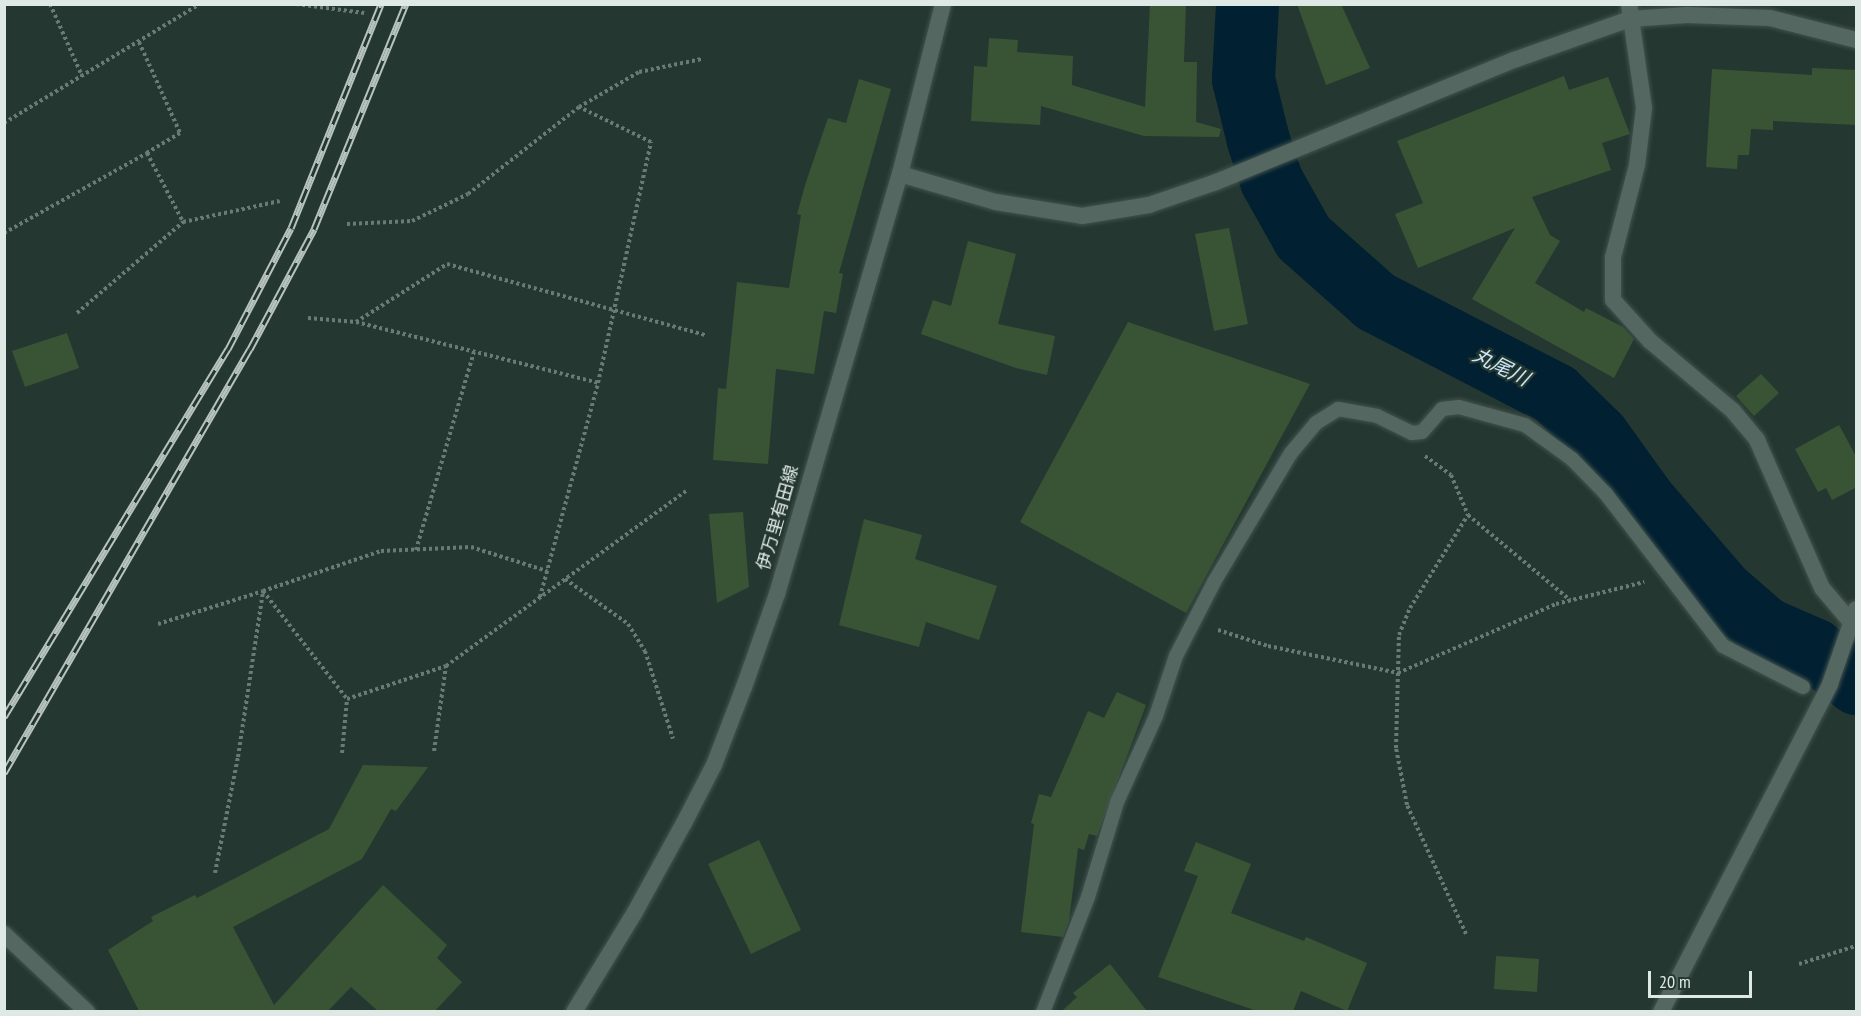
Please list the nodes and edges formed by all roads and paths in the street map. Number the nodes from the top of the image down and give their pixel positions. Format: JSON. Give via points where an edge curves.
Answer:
{"nodes":[{"id":1,"x":50,"y":4,"type":"edge"},
{"id":2,"x":200,"y":4,"type":"edge"},
{"id":3,"x":296,"y":4,"type":"edge"},
{"id":4,"x":943,"y":4,"type":"edge"},
{"id":5,"x":364,"y":12,"type":"dead end"},
{"id":6,"x":1630,"y":12,"type":"edge"},
{"id":7,"x":1857,"y":40,"type":"edge"},
{"id":8,"x":139,"y":42,"type":"junction"},
{"id":9,"x":702,"y":58,"type":"dead end"},
{"id":10,"x":82,"y":76,"type":"junction"},
{"id":11,"x":579,"y":106,"type":"junction"},
{"id":12,"x":4,"y":123,"type":"edge"},
{"id":13,"x":147,"y":153,"type":"junction"},
{"id":14,"x":900,"y":174,"type":"junction"},
{"id":15,"x":280,"y":201,"type":"dead end"},
{"id":16,"x":183,"y":222,"type":"junction"},
{"id":17,"x":347,"y":224,"type":"dead end"},
{"id":18,"x":4,"y":233,"type":"edge"},
{"id":19,"x":615,"y":310,"type":"junction"},
{"id":20,"x":77,"y":313,"type":"dead end"},
{"id":21,"x":308,"y":318,"type":"dead end"},
{"id":22,"x":356,"y":322,"type":"junction"},
{"id":23,"x":705,"y":335,"type":"dead end"},
{"id":24,"x":474,"y":352,"type":"junction"},
{"id":25,"x":598,"y":383,"type":"junction"},
{"id":26,"x":1417,"y":450,"type":"dead end"},
{"id":27,"x":686,"y":491,"type":"dead end"},
{"id":28,"x":1468,"y":515,"type":"junction"},
{"id":29,"x":416,"y":550,"type":"junction"},
{"id":30,"x":547,"y":571,"type":"junction"},
{"id":31,"x":1667,"y":576,"type":"junction"},
{"id":32,"x":565,"y":579,"type":"junction"},
{"id":33,"x":263,"y":591,"type":"junction"},
{"id":34,"x":540,"y":597,"type":"junction"},
{"id":35,"x":1570,"y":600,"type":"junction"},
{"id":36,"x":1853,"y":615,"type":"edge"},
{"id":37,"x":158,"y":624,"type":"dead end"},
{"id":38,"x":1209,"y":627,"type":"dead end"},
{"id":39,"x":446,"y":666,"type":"junction"},
{"id":40,"x":1398,"y":673,"type":"junction"},
{"id":41,"x":1803,"y":687,"type":"dead end"},
{"id":42,"x":347,"y":699,"type":"junction"},
{"id":43,"x":673,"y":739,"type":"dead end"},
{"id":44,"x":434,"y":752,"type":"dead end"},
{"id":45,"x":342,"y":753,"type":"dead end"},
{"id":46,"x":215,"y":873,"type":"dead end"},
{"id":47,"x":4,"y":934,"type":"edge"},
{"id":48,"x":1466,"y":934,"type":"dead end"},
{"id":49,"x":1857,"y":946,"type":"edge"},
{"id":50,"x":1799,"y":964,"type":"dead end"},
{"id":51,"x":87,"y":1011,"type":"edge"},
{"id":52,"x":574,"y":1011,"type":"edge"},
{"id":53,"x":1043,"y":1011,"type":"edge"},
{"id":54,"x":1661,"y":1011,"type":"edge"}],
"edges":[{"from":1,"to":10,"type":"path"},
{"from":2,"to":8,"type":"path"},
{"from":3,"to":5,"type":"path"},
{"from":4,"to":14,"type":"street","name":"伊万里有田線"},
{"from":6,"to":7,"type":"street","via":[[1770,18]]},
{"from":6,"to":14,"type":"street","via":[[1216,182],[1149,205],[1082,216],[996,202]]},
{"from":6,"to":36,"type":"street","via":[[1644,108],[1637,165],[1613,257],[1613,300],[1650,341],[1732,411],[1757,440],[1822,588]]},
{"from":8,"to":10,"type":"path"},
{"from":8,"to":13,"type":"path","via":[[180,133]]},
{"from":9,"to":11,"type":"path","via":[[639,72]]},
{"from":10,"to":12,"type":"path"},
{"from":11,"to":17,"type":"path","via":[[468,194],[412,221]]},
{"from":11,"to":19,"type":"path","via":[[651,142]]},
{"from":13,"to":16,"type":"path"},
{"from":13,"to":18,"type":"path"},
{"from":14,"to":52,"type":"street","name":"伊万里有田線","via":[[777,594],[714,765],[635,912]]},
{"from":15,"to":16,"type":"path"},
{"from":16,"to":20,"type":"path"},
{"from":19,"to":22,"type":"path","via":[[447,264]]},
{"from":19,"to":23,"type":"path"},
{"from":19,"to":25,"type":"path"},
{"from":21,"to":22,"type":"path"},
{"from":22,"to":24,"type":"path"},
{"from":24,"to":25,"type":"path"},
{"from":24,"to":29,"type":"path"},
{"from":25,"to":30,"type":"path"},
{"from":26,"to":28,"type":"path","via":[[1451,475]]},
{"from":27,"to":32,"type":"path"},
{"from":28,"to":35,"type":"path"},
{"from":28,"to":40,"type":"path","via":[[1410,608],[1400,635]]},
{"from":29,"to":30,"type":"path","via":[[471,548]]},
{"from":29,"to":33,"type":"path","via":[[381,551]]},
{"from":30,"to":34,"type":"path"},
{"from":31,"to":35,"type":"path"},
{"from":31,"to":41,"type":"lane","via":[[1723,646]]},
{"from":31,"to":53,"type":"lane","via":[[1606,494],[1572,459],[1524,425],[1459,407],[1442,409],[1422,432],[1412,433],[1350,409],[1338,409],[1317,423],[1279,473],[1214,582],[1176,656],[1156,716],[1117,802],[1088,897]]},
{"from":32,"to":34,"type":"path"},
{"from":32,"to":43,"type":"path","via":[[628,624],[645,651]]},
{"from":33,"to":37,"type":"path"},
{"from":33,"to":42,"type":"path"},
{"from":33,"to":46,"type":"path","via":[[238,757]]},
{"from":34,"to":39,"type":"path"},
{"from":35,"to":40,"type":"path"},
{"from":36,"to":54,"type":"street","via":[[1830,684]]},
{"from":38,"to":40,"type":"path","via":[[1268,646]]},
{"from":39,"to":42,"type":"path"},
{"from":39,"to":44,"type":"path"},
{"from":40,"to":48,"type":"path","via":[[1396,748],[1407,805]]},
{"from":42,"to":45,"type":"path"},
{"from":47,"to":51,"type":"street"},
{"from":49,"to":50,"type":"path"}]}
